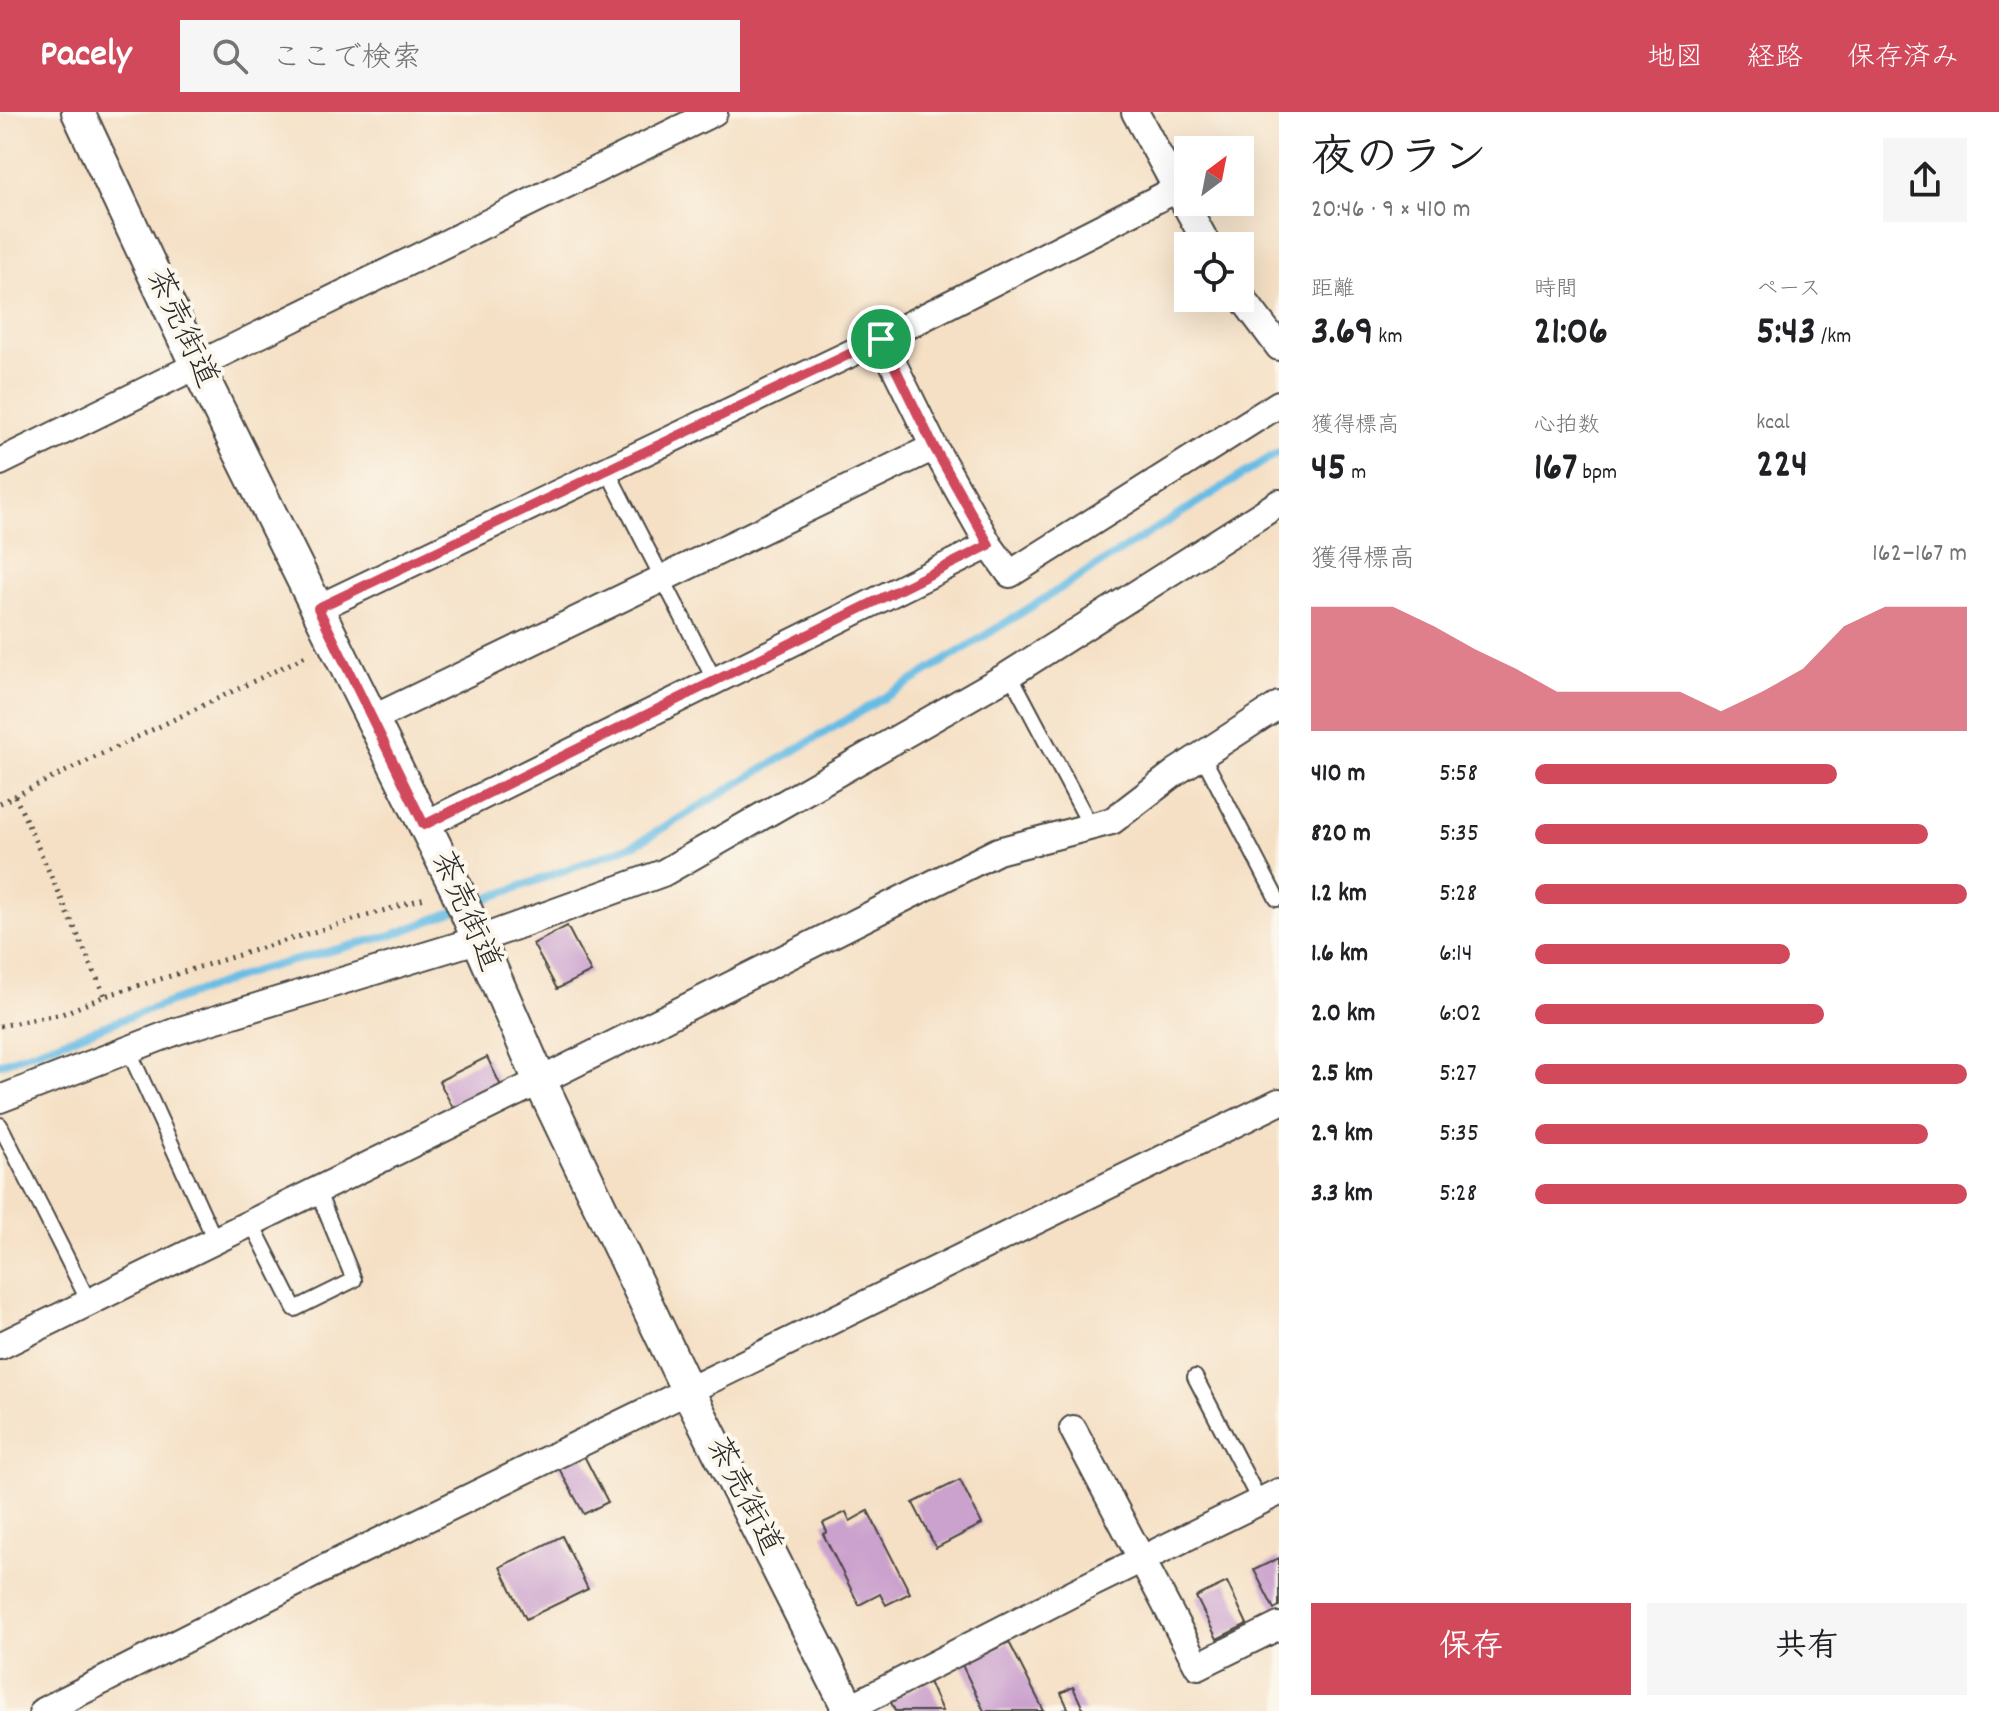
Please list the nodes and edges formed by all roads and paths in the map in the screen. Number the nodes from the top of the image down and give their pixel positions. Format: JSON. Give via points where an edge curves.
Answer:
{"nodes":[{"id":1,"x":78,"y":112,"type":"edge"},
{"id":2,"x":714,"y":112,"type":"edge"},
{"id":3,"x":1135,"y":112,"type":"edge"},
{"id":4,"x":1174,"y":184,"type":"edge"},
{"id":5,"x":1174,"y":191,"type":"edge"},
{"id":6,"x":1253,"y":312,"type":"edge"},
{"id":7,"x":881,"y":339,"type":"junction"},
{"id":8,"x":1279,"y":347,"type":"edge"},
{"id":9,"x":197,"y":366,"type":"junction"},
{"id":10,"x":1279,"y":404,"type":"edge"},
{"id":11,"x":934,"y":447,"type":"junction"},
{"id":12,"x":0,"y":462,"type":"edge"},
{"id":13,"x":607,"y":470,"type":"junction"},
{"id":14,"x":1279,"y":503,"type":"edge"},
{"id":15,"x":989,"y":545,"type":"junction"},
{"id":16,"x":663,"y":578,"type":"junction"},
{"id":17,"x":318,"y":608,"type":"junction"},
{"id":18,"x":334,"y":642,"type":"junction"},
{"id":19,"x":1010,"y":674,"type":"junction"},
{"id":20,"x":716,"y":683,"type":"junction"},
{"id":21,"x":1279,"y":705,"type":"edge"},
{"id":22,"x":372,"y":719,"type":"junction"},
{"id":23,"x":1202,"y":755,"type":"junction"},
{"id":24,"x":15,"y":796,"type":"junction"},
{"id":25,"x":0,"y":803,"type":"edge"},
{"id":26,"x":424,"y":825,"type":"junction"},
{"id":27,"x":1091,"y":827,"type":"junction"},
{"id":28,"x":456,"y":888,"type":"junction"},
{"id":29,"x":1277,"y":899,"type":"dead end"},
{"id":30,"x":475,"y":935,"type":"junction"},
{"id":31,"x":105,"y":996,"type":"junction"},
{"id":32,"x":0,"y":1026,"type":"edge"},
{"id":33,"x":128,"y":1049,"type":"junction"},
{"id":34,"x":540,"y":1081,"type":"junction"},
{"id":35,"x":0,"y":1099,"type":"edge"},
{"id":36,"x":1279,"y":1102,"type":"edge"},
{"id":37,"x":0,"y":1125,"type":"edge"},
{"id":38,"x":317,"y":1190,"type":"junction"},
{"id":39,"x":251,"y":1222,"type":"junction"},
{"id":40,"x":215,"y":1240,"type":"junction"},
{"id":41,"x":89,"y":1302,"type":"junction"},
{"id":42,"x":0,"y":1346,"type":"edge"},
{"id":43,"x":1195,"y":1377,"type":"dead end"},
{"id":44,"x":688,"y":1391,"type":"junction"},
{"id":45,"x":1073,"y":1429,"type":"dead end"},
{"id":46,"x":1269,"y":1497,"type":"edge"},
{"id":47,"x":1140,"y":1560,"type":"junction"},
{"id":48,"x":1279,"y":1626,"type":"edge"},
{"id":49,"x":847,"y":1710,"type":"edge"},
{"id":50,"x":43,"y":1711,"type":"edge"}],
"edges":[{"from":1,"to":9,"type":"street","name":"茶売街道"},
{"from":2,"to":9,"type":"street"},
{"from":3,"to":4,"type":"street"},
{"from":5,"to":7,"type":"street"},
{"from":6,"to":8,"type":"street"},
{"from":7,"to":11,"type":"street"},
{"from":7,"to":13,"type":"street"},
{"from":9,"to":12,"type":"street"},
{"from":9,"to":17,"type":"street","name":"茶売街道"},
{"from":10,"to":15,"type":"street","via":[[1010,574]]},
{"from":11,"to":15,"type":"street"},
{"from":11,"to":16,"type":"street"},
{"from":13,"to":16,"type":"lane"},
{"from":13,"to":17,"type":"street"},
{"from":14,"to":19,"type":"street"},
{"from":15,"to":20,"type":"street"},
{"from":16,"to":20,"type":"lane"},
{"from":16,"to":22,"type":"street"},
{"from":17,"to":18,"type":"street","name":"茶売街道"},
{"from":18,"to":22,"type":"street","name":"茶売街道"},
{"from":18,"to":24,"type":"path"},
{"from":19,"to":27,"type":"lane"},
{"from":19,"to":30,"type":"street","via":[[663,873]]},
{"from":20,"to":26,"type":"street"},
{"from":21,"to":23,"type":"street"},
{"from":22,"to":26,"type":"street","name":"茶売街道"},
{"from":23,"to":27,"type":"street","via":[[1112,821]]},
{"from":23,"to":29,"type":"lane"},
{"from":24,"to":25,"type":"path"},
{"from":24,"to":31,"type":"path"},
{"from":26,"to":28,"type":"street","name":"茶売街道"},
{"from":27,"to":34,"type":"street","via":[[998,851]]},
{"from":28,"to":30,"type":"street","name":"茶売街道"},
{"from":28,"to":31,"type":"path"},
{"from":30,"to":33,"type":"street"},
{"from":30,"to":34,"type":"street","name":"茶売街道"},
{"from":31,"to":32,"type":"path","via":[[62,1014]]},
{"from":33,"to":35,"type":"street"},
{"from":33,"to":40,"type":"lane"},
{"from":34,"to":38,"type":"street"},
{"from":34,"to":44,"type":"street","name":"茶売街道"},
{"from":36,"to":44,"type":"street"},
{"from":37,"to":41,"type":"lane"},
{"from":38,"to":39,"type":"street"},
{"from":38,"to":39,"type":"lane","via":[[354,1280],[295,1309]]},
{"from":39,"to":40,"type":"street"},
{"from":40,"to":41,"type":"street"},
{"from":41,"to":42,"type":"street"},
{"from":43,"to":46,"type":"lane"},
{"from":44,"to":49,"type":"street","name":"茶売街道"},
{"from":44,"to":50,"type":"street"},
{"from":45,"to":47,"type":"street"},
{"from":46,"to":47,"type":"street"},
{"from":47,"to":48,"type":"street","via":[[1198,1666]]},
{"from":47,"to":49,"type":"street"}]}
